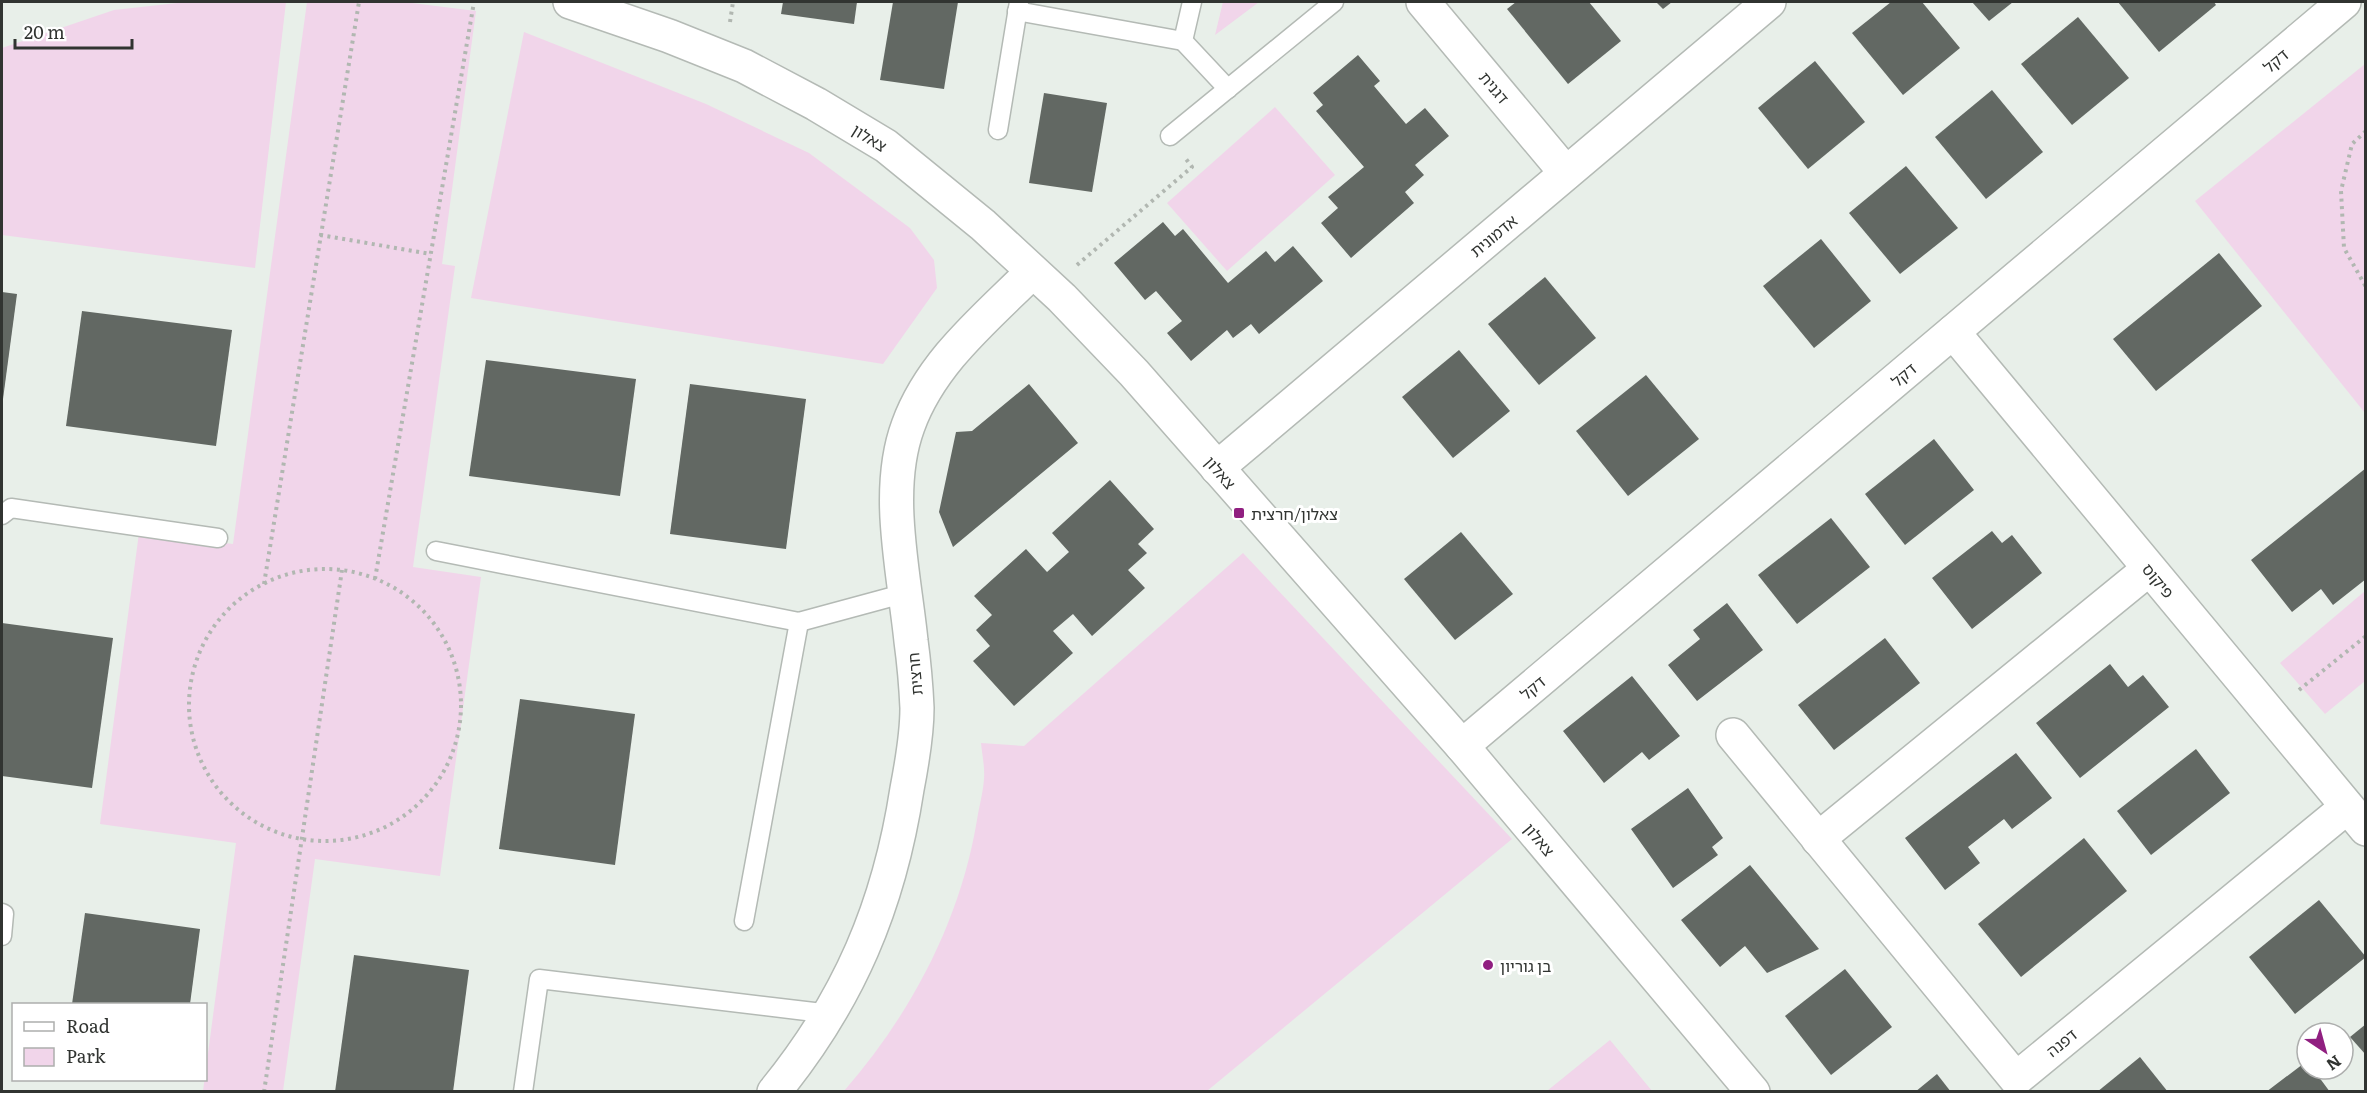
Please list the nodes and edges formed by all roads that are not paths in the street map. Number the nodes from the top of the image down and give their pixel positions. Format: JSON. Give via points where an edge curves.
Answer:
{"nodes":[{"id":1,"x":570,"y":2,"type":"edge"},
{"id":2,"x":1192,"y":2,"type":"edge"},
{"id":3,"x":1334,"y":2,"type":"edge"},
{"id":4,"x":1423,"y":2,"type":"edge"},
{"id":5,"x":1769,"y":2,"type":"edge"},
{"id":6,"x":2338,"y":3,"type":"edge"},
{"id":7,"x":1018,"y":6,"type":"edge"},
{"id":8,"x":1183,"y":41,"type":"junction"},
{"id":9,"x":1228,"y":89,"type":"junction"},
{"id":10,"x":998,"y":130,"type":"dead end"},
{"id":11,"x":1170,"y":136,"type":"road end"},
{"id":12,"x":1566,"y":173,"type":"junction"},
{"id":13,"x":1041,"y":280,"type":"junction"},
{"id":14,"x":1953,"y":332,"type":"junction"},
{"id":15,"x":1217,"y":468,"type":"junction"},
{"id":16,"x":2,"y":515,"type":"edge"},
{"id":17,"x":218,"y":538,"type":"dead end"},
{"id":18,"x":436,"y":551,"type":"dead end"},
{"id":19,"x":2149,"y":569,"type":"junction"},
{"id":20,"x":906,"y":593,"type":"junction"},
{"id":21,"x":799,"y":622,"type":"junction"},
{"id":22,"x":1733,"y":735,"type":"dead end"},
{"id":23,"x":1462,"y":746,"type":"junction"},
{"id":24,"x":2356,"y":818,"type":"edge"},
{"id":25,"x":1818,"y":839,"type":"junction"},
{"id":26,"x":2,"y":913,"type":"edge"},
{"id":27,"x":744,"y":921,"type":"dead end"},
{"id":28,"x":2,"y":936,"type":"edge"},
{"id":29,"x":831,"y":1014,"type":"junction"},
{"id":30,"x":523,"y":1092,"type":"edge"},
{"id":31,"x":774,"y":1092,"type":"edge"},
{"id":32,"x":1753,"y":1092,"type":"edge"}],
"edges":[{"from":1,"to":13,"type":"street","name":"צאלון","via":[[744,66],[816,104],[886,146],[936,185]]},
{"from":2,"to":8,"type":"lane"},
{"from":3,"to":9,"type":"lane"},
{"from":4,"to":12,"type":"street","name":"דגנית"},
{"from":5,"to":12,"type":"street","name":"אדמונית"},
{"from":6,"to":14,"type":"street","name":"דקל"},
{"from":7,"to":8,"type":"lane"},
{"from":7,"to":10,"type":"lane"},
{"from":8,"to":9,"type":"lane"},
{"from":9,"to":11,"type":"lane"},
{"from":12,"to":15,"type":"street","name":"אדמונית"},
{"from":13,"to":15,"type":"street","name":"צאלון","via":[[1134,373]]},
{"from":13,"to":20,"type":"street","name":"חרצית","via":[[955,348],[923,391],[908,427],[896,477]]},
{"from":14,"to":19,"type":"street","name":"פיקוס"},
{"from":14,"to":23,"type":"street","name":"דקל"},
{"from":15,"to":23,"type":"street","name":"צאלון"},
{"from":16,"to":17,"type":"lane","via":[[11,508]]},
{"from":18,"to":21,"type":"lane"},
{"from":19,"to":24,"type":"street","name":"פיקוס"},
{"from":19,"to":25,"type":"street"},
{"from":20,"to":21,"type":"lane"},
{"from":20,"to":29,"type":"street","name":"חרצית","via":[[917,710],[900,834],[856,965]]},
{"from":21,"to":27,"type":"lane"},
{"from":22,"to":25,"type":"street","name":"דפנה"},
{"from":23,"to":32,"type":"street","name":"צאלון"},
{"from":24,"to":25,"type":"street","name":"דפנה","via":[[2016,1079]]},
{"from":26,"to":28,"type":"lane"},
{"from":29,"to":30,"type":"lane","via":[[539,980]]},
{"from":29,"to":31,"type":"street","name":"חרצית"}]}
